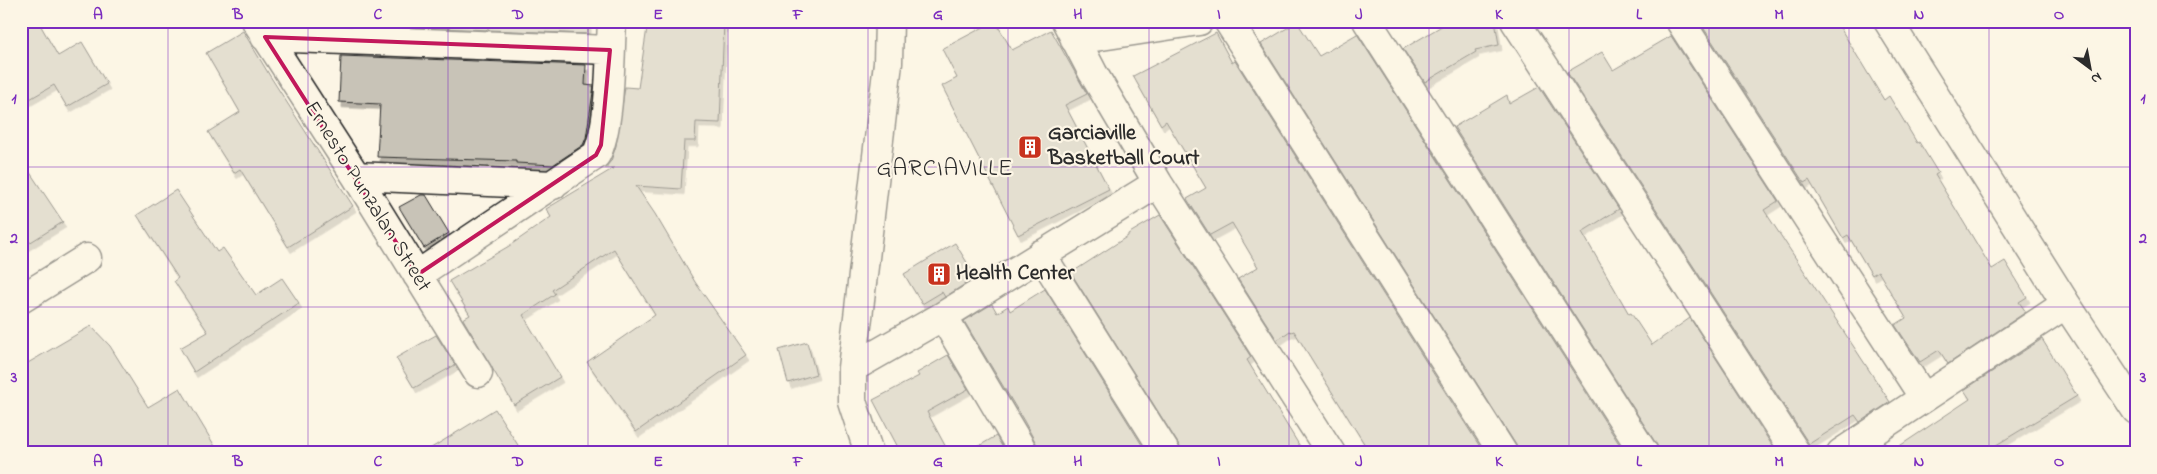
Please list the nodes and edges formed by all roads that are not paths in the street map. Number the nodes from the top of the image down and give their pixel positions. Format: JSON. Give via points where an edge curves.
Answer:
{"nodes":[{"id":1,"x":612,"y":21,"type":"edge"},
{"id":2,"x":889,"y":21,"type":"edge"},
{"id":3,"x":1199,"y":21,"type":"edge"},
{"id":4,"x":1228,"y":21,"type":"edge"},
{"id":5,"x":1368,"y":21,"type":"edge"},
{"id":6,"x":1515,"y":21,"type":"edge"},
{"id":7,"x":1680,"y":21,"type":"edge"},
{"id":8,"x":1888,"y":21,"type":"edge"},
{"id":9,"x":260,"y":29,"type":"edge"},
{"id":10,"x":1071,"y":31,"type":"edge"},
{"id":11,"x":610,"y":50,"type":"junction"},
{"id":12,"x":356,"y":176,"type":"junction"},
{"id":13,"x":1158,"y":183,"type":"junction"},
{"id":14,"x":553,"y":185,"type":"junction"},
{"id":15,"x":1041,"y":254,"type":"junction"},
{"id":16,"x":87,"y":258,"type":"dead end"},
{"id":17,"x":417,"y":274,"type":"junction"},
{"id":18,"x":21,"y":299,"type":"edge"},
{"id":19,"x":2066,"y":304,"type":"junction"},
{"id":20,"x":943,"y":316,"type":"junction"},
{"id":21,"x":852,"y":368,"type":"junction"},
{"id":22,"x":478,"y":373,"type":"dead end"},
{"id":23,"x":1924,"y":398,"type":"junction"},
{"id":24,"x":2136,"y":410,"type":"edge"},
{"id":25,"x":869,"y":453,"type":"edge"},
{"id":26,"x":1024,"y":453,"type":"edge"},
{"id":27,"x":1166,"y":453,"type":"edge"},
{"id":28,"x":1331,"y":453,"type":"edge"},
{"id":29,"x":1503,"y":453,"type":"edge"},
{"id":30,"x":1644,"y":453,"type":"edge"},
{"id":31,"x":1796,"y":453,"type":"edge"},
{"id":32,"x":1841,"y":453,"type":"edge"}],
"edges":[{"from":1,"to":11,"type":"street"},
{"from":2,"to":21,"type":"street","via":[[888,63]]},
{"from":3,"to":10,"type":"street"},
{"from":4,"to":29,"type":"street"},
{"from":5,"to":30,"type":"street"},
{"from":6,"to":31,"type":"street"},
{"from":7,"to":23,"type":"street"},
{"from":8,"to":19,"type":"street"},
{"from":9,"to":11,"type":"street"},
{"from":9,"to":12,"type":"street","name":"Ernesto Punzalan Street"},
{"from":10,"to":13,"type":"street"},
{"from":11,"to":14,"type":"street","via":[[601,145],[596,155]]},
{"from":12,"to":14,"type":"street"},
{"from":12,"to":17,"type":"street","name":"Ernesto Punzalan Street"},
{"from":13,"to":15,"type":"street"},
{"from":13,"to":28,"type":"street"},
{"from":14,"to":17,"type":"street"},
{"from":15,"to":20,"type":"street"},
{"from":15,"to":27,"type":"street"},
{"from":16,"to":18,"type":"street"},
{"from":17,"to":22,"type":"street","name":"Ernesto Punzalan Street"},
{"from":19,"to":23,"type":"street"},
{"from":19,"to":24,"type":"street"},
{"from":20,"to":21,"type":"street"},
{"from":20,"to":26,"type":"street"},
{"from":21,"to":25,"type":"street","via":[[852,401]]},
{"from":23,"to":32,"type":"street"}]}
